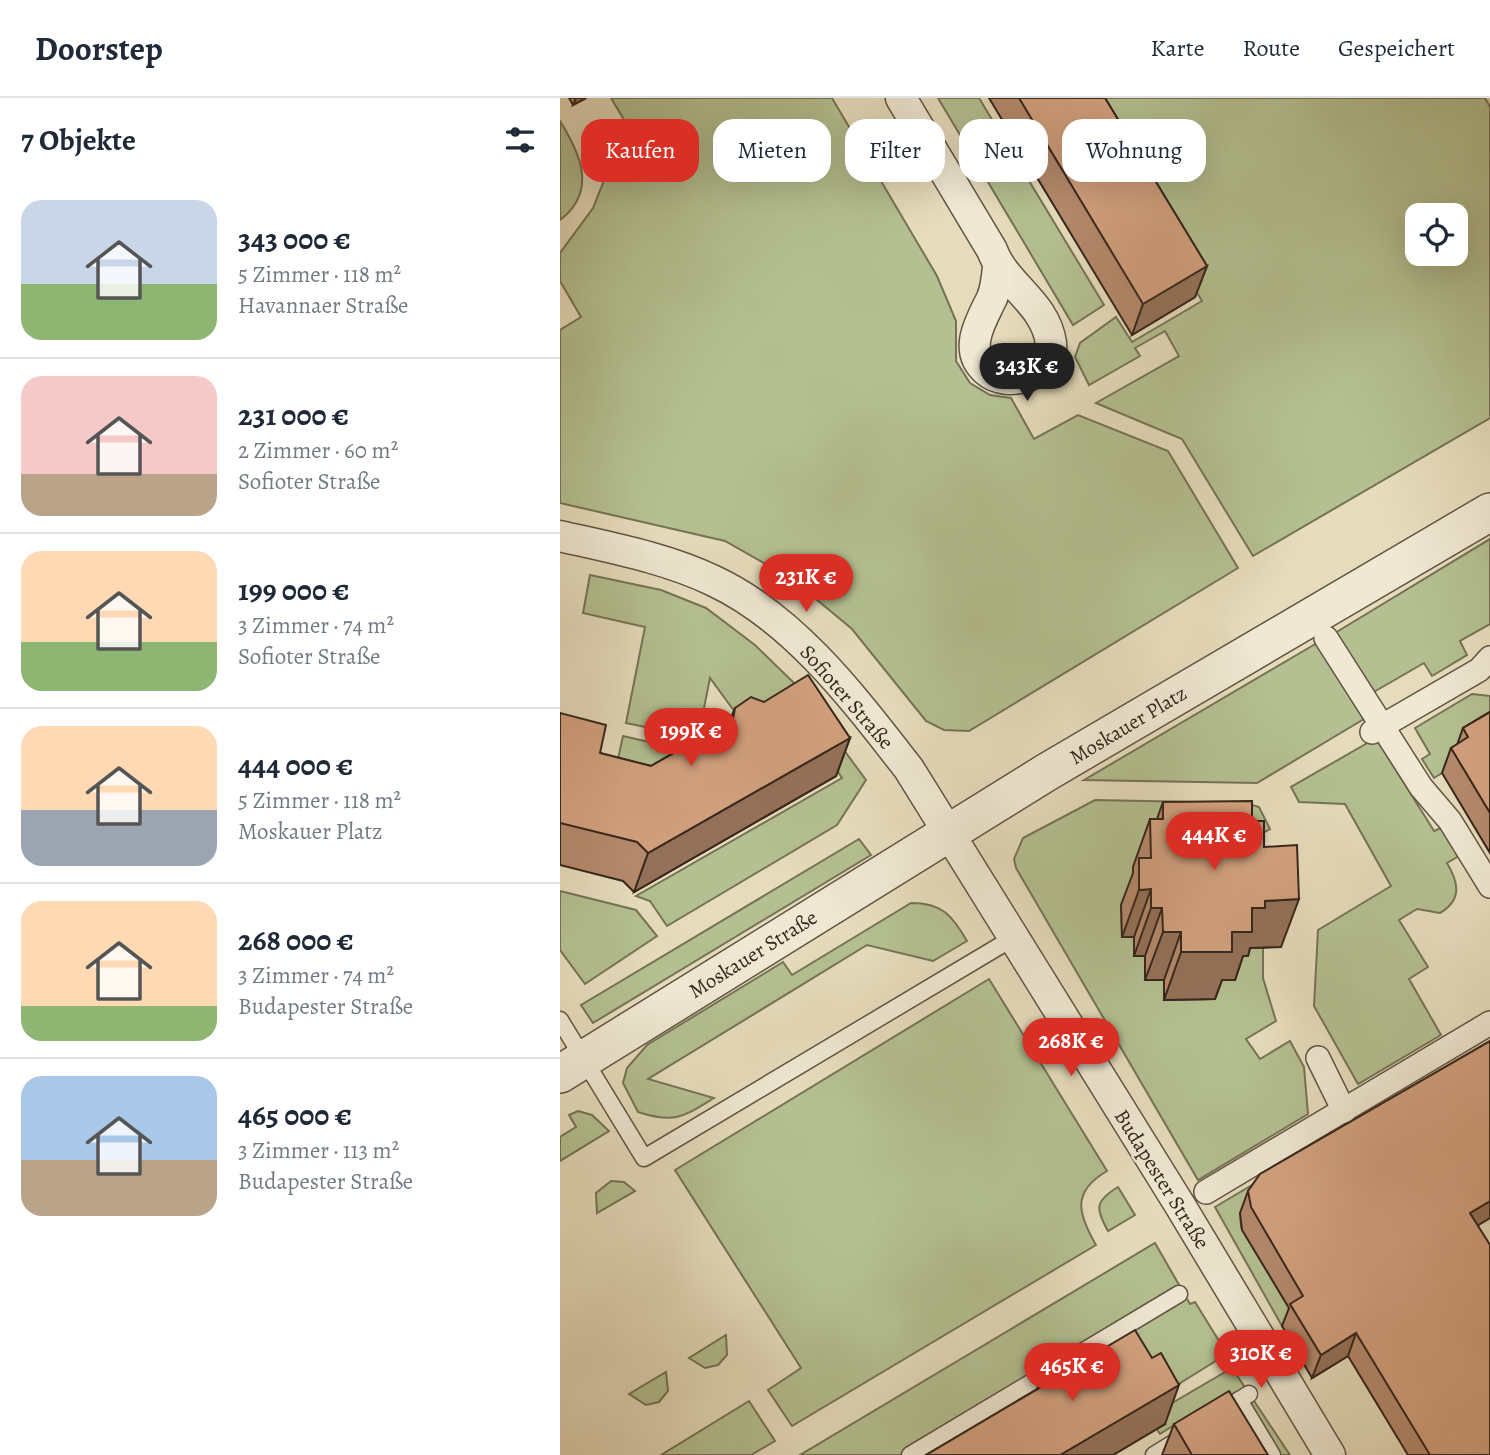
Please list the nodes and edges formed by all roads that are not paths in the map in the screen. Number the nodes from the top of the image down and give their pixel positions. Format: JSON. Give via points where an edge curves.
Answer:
{"nodes":[{"id":1,"x":901,"y":98,"type":"edge"},
{"id":2,"x":998,"y":267,"type":"dead end"},
{"id":3,"x":1490,"y":512,"type":"edge"},
{"id":4,"x":560,"y":536,"type":"edge"},
{"id":5,"x":1318,"y":627,"type":"junction"},
{"id":6,"x":1490,"y":658,"type":"edge"},
{"id":7,"x":1377,"y":729,"type":"junction"},
{"id":8,"x":947,"y":834,"type":"junction"},
{"id":9,"x":1490,"y":886,"type":"edge"},
{"id":10,"x":1013,"y":939,"type":"junction"},
{"id":11,"x":560,"y":1020,"type":"edge"},
{"id":12,"x":1490,"y":1023,"type":"edge"},
{"id":13,"x":1318,"y":1058,"type":"dead end"},
{"id":14,"x":572,"y":1066,"type":"edge"},
{"id":15,"x":1344,"y":1111,"type":"junction"},
{"id":16,"x":1206,"y":1192,"type":"joint"},
{"id":17,"x":1181,"y":1207,"type":"junction"},
{"id":18,"x":1179,"y":1294,"type":"dead end"},
{"id":19,"x":910,"y":1455,"type":"edge"},
{"id":20,"x":1154,"y":1455,"type":"edge"},
{"id":21,"x":1272,"y":1455,"type":"edge"},
{"id":22,"x":1330,"y":1455,"type":"edge"}],
"edges":[{"from":1,"to":2,"type":"street"},
{"from":3,"to":5,"type":"street"},
{"from":4,"to":8,"type":"street","name":"Sofioter Straße","via":[[669,564],[714,581],[752,604],[794,637],[876,728],[909,769]]},
{"from":5,"to":7,"type":"street"},
{"from":5,"to":8,"type":"street","name":"Moskauer Platz"},
{"from":6,"to":7,"type":"street","via":[[1479,670]]},
{"from":7,"to":9,"type":"street","via":[[1450,821]]},
{"from":8,"to":10,"type":"street","name":"Budapester Straße"},
{"from":8,"to":14,"type":"street","name":"Moskauer Straße"},
{"from":10,"to":14,"type":"lane","via":[[643,1158]]},
{"from":10,"to":17,"type":"street","name":"Budapester Straße"},
{"from":11,"to":14,"type":"lane"},
{"from":12,"to":15,"type":"street"},
{"from":13,"to":15,"type":"street"},
{"from":15,"to":16,"type":"street"},
{"from":16,"to":17,"type":"lane"},
{"from":17,"to":22,"type":"street","name":"Budapester Straße"},
{"from":18,"to":19,"type":"lane"},
{"from":20,"to":21,"type":"lane","via":[[1244,1397]]}]}
